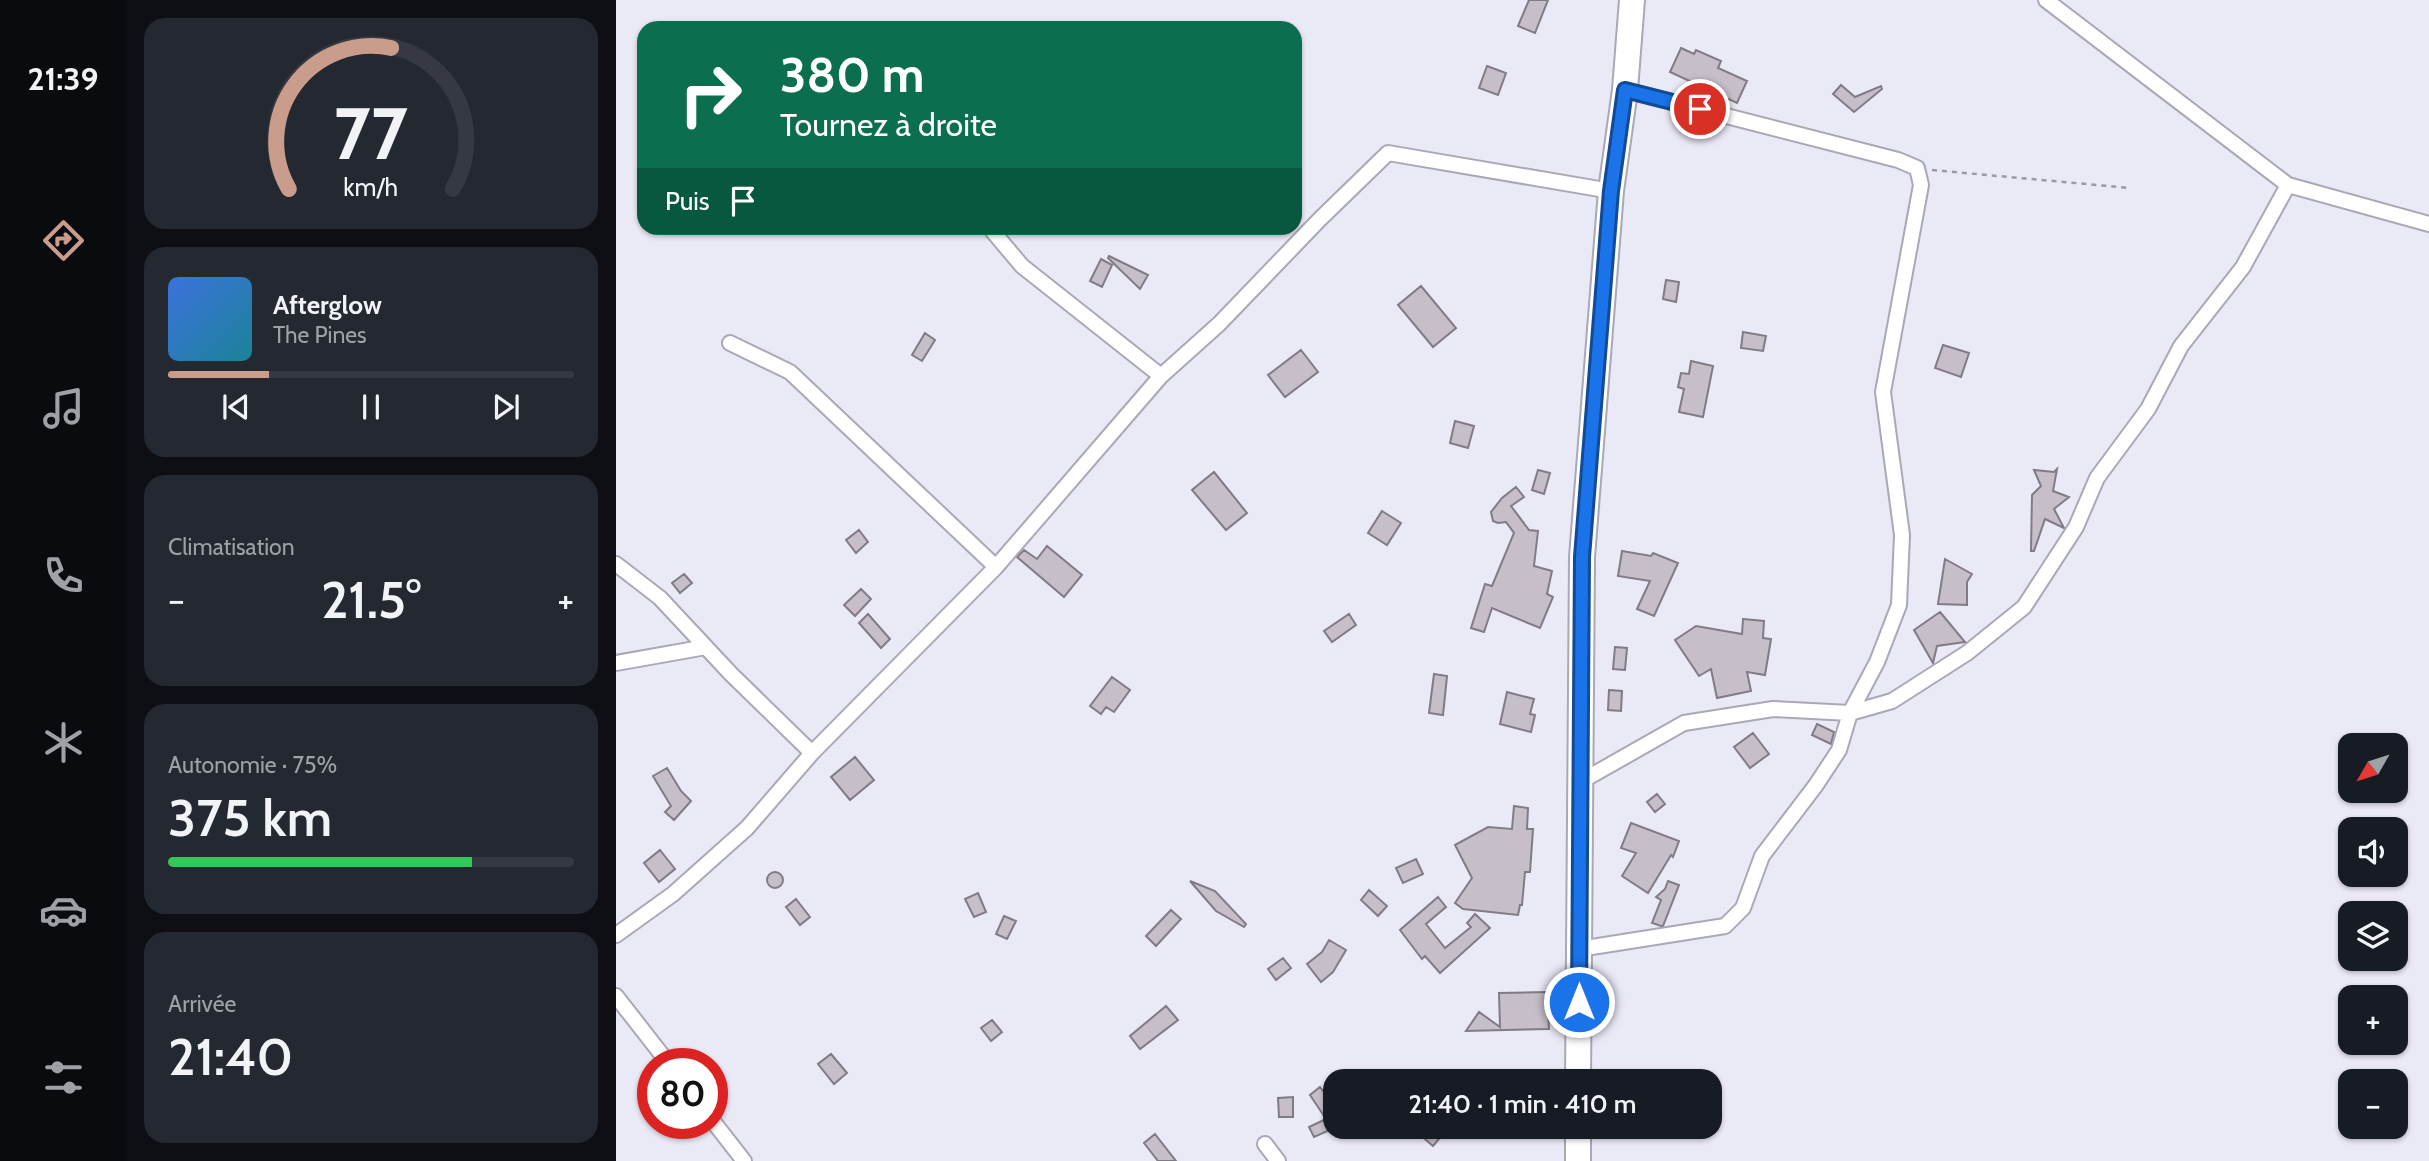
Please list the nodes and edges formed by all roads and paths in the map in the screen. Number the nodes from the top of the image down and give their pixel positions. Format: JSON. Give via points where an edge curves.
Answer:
{"nodes":[{"id":1,"x":1632,"y":0,"type":"edge"},
{"id":2,"x":2046,"y":0,"type":"edge"},
{"id":3,"x":1625,"y":90,"type":"junction"},
{"id":4,"x":1917,"y":168,"type":"junction"},
{"id":5,"x":2288,"y":185,"type":"junction"},
{"id":6,"x":2130,"y":187,"type":"dead end"},
{"id":7,"x":1611,"y":191,"type":"junction"},
{"id":8,"x":2429,"y":223,"type":"edge"},
{"id":9,"x":996,"y":235,"type":"edge"},
{"id":10,"x":730,"y":343,"type":"dead end"},
{"id":11,"x":1161,"y":376,"type":"junction"},
{"id":12,"x":616,"y":564,"type":"edge"},
{"id":13,"x":996,"y":567,"type":"junction"},
{"id":14,"x":706,"y":648,"type":"junction"},
{"id":15,"x":616,"y":663,"type":"edge"},
{"id":16,"x":1850,"y":713,"type":"junction"},
{"id":17,"x":812,"y":753,"type":"junction"},
{"id":18,"x":1580,"y":782,"type":"junction"},
{"id":19,"x":616,"y":935,"type":"edge"},
{"id":20,"x":1579,"y":949,"type":"junction"},
{"id":21,"x":616,"y":996,"type":"edge"},
{"id":22,"x":657,"y":1048,"type":"edge"},
{"id":23,"x":1578,"y":1069,"type":"edge"},
{"id":24,"x":727,"y":1139,"type":"edge"},
{"id":25,"x":1578,"y":1139,"type":"edge"},
{"id":26,"x":1265,"y":1144,"type":"dead end"},
{"id":27,"x":744,"y":1161,"type":"edge"},
{"id":28,"x":1278,"y":1161,"type":"edge"},
{"id":29,"x":1578,"y":1161,"type":"edge"}],
"edges":[{"from":1,"to":3,"type":"highway"},
{"from":2,"to":5,"type":"street"},
{"from":3,"to":4,"type":"street"},
{"from":3,"to":7,"type":"highway"},
{"from":4,"to":6,"type":"path"},
{"from":4,"to":16,"type":"street","via":[[1921,185],[1883,392],[1902,535],[1899,604],[1877,662]]},
{"from":5,"to":8,"type":"street"},
{"from":5,"to":16,"type":"street","via":[[2243,267],[2181,346],[2148,409],[2097,478],[2076,527],[2024,607],[1967,653],[1892,701]]},
{"from":7,"to":11,"type":"street","via":[[1388,153],[1219,324]]},
{"from":7,"to":18,"type":"highway","via":[[1582,557]]},
{"from":9,"to":11,"type":"street","via":[[1022,266]]},
{"from":10,"to":13,"type":"street","via":[[790,372]]},
{"from":11,"to":13,"type":"street"},
{"from":12,"to":14,"type":"street","via":[[660,598]]},
{"from":13,"to":17,"type":"street"},
{"from":14,"to":15,"type":"street"},
{"from":14,"to":17,"type":"street"},
{"from":16,"to":18,"type":"street","via":[[1773,709],[1684,723]]},
{"from":16,"to":20,"type":"street","via":[[1839,750],[1762,856],[1743,908],[1725,926]]},
{"from":17,"to":19,"type":"street","via":[[747,828],[673,894]]},
{"from":18,"to":20,"type":"highway"},
{"from":20,"to":23,"type":"highway"},
{"from":21,"to":22,"type":"street"},
{"from":24,"to":27,"type":"street"},
{"from":25,"to":29,"type":"highway"},
{"from":26,"to":28,"type":"street"}]}
